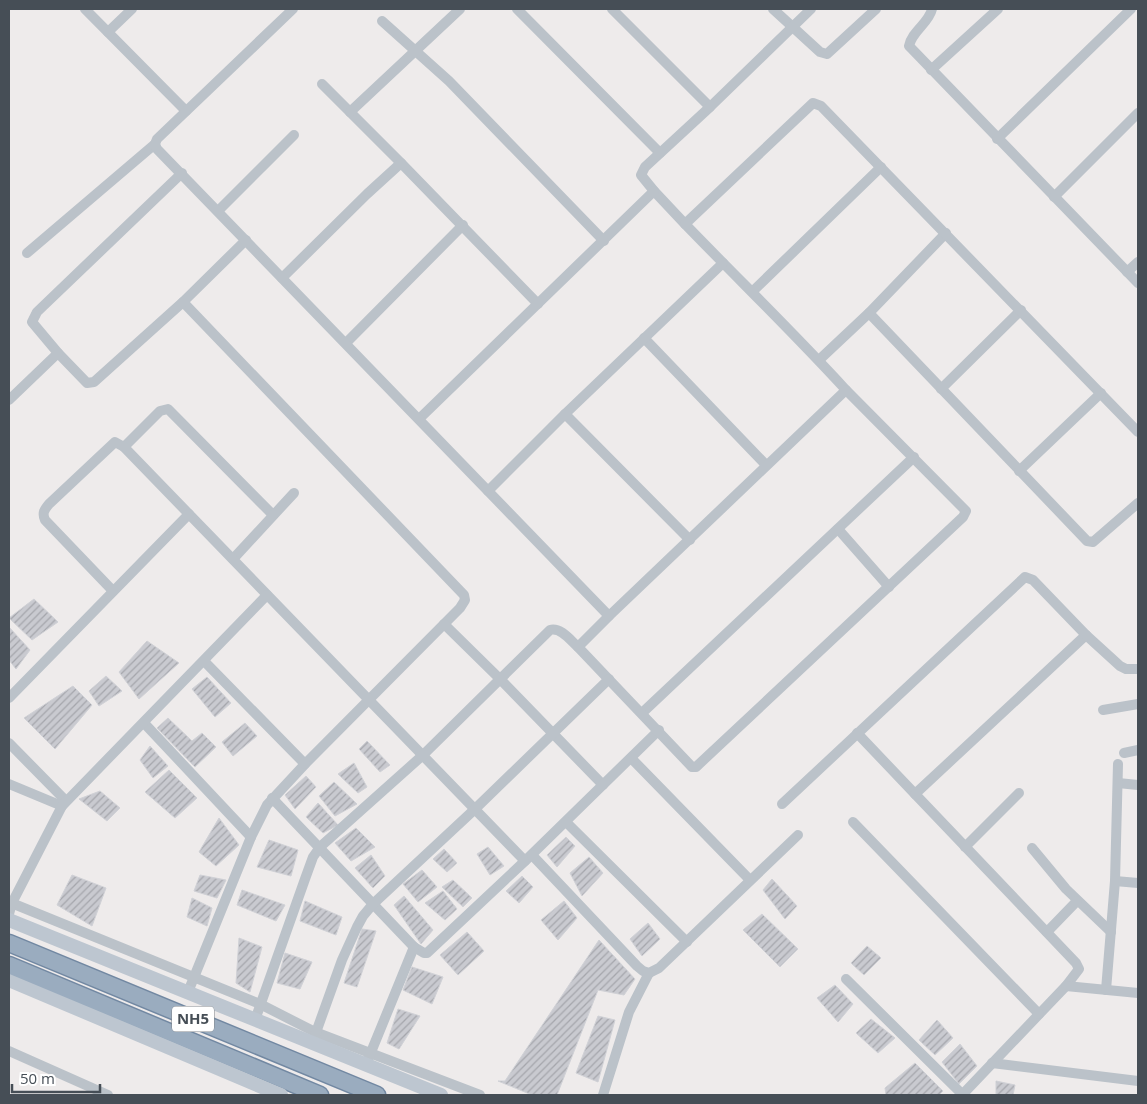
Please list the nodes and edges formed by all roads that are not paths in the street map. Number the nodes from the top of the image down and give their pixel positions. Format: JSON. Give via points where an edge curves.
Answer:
{"nodes":[{"id":1,"x":85,"y":9,"type":"edge"},
{"id":2,"x":132,"y":9,"type":"edge"},
{"id":3,"x":292,"y":9,"type":"edge"},
{"id":4,"x":460,"y":9,"type":"edge"},
{"id":5,"x":517,"y":9,"type":"edge"},
{"id":6,"x":612,"y":9,"type":"edge"},
{"id":7,"x":773,"y":9,"type":"edge"},
{"id":8,"x":812,"y":9,"type":"edge"},
{"id":9,"x":876,"y":9,"type":"edge"},
{"id":10,"x":932,"y":9,"type":"edge"},
{"id":11,"x":998,"y":9,"type":"edge"},
{"id":12,"x":1131,"y":9,"type":"edge"},
{"id":13,"x":382,"y":21,"type":"dead end"},
{"id":14,"x":792,"y":27,"type":"junction"},
{"id":15,"x":108,"y":32,"type":"junction"},
{"id":16,"x":415,"y":50,"type":"junction"},
{"id":17,"x":931,"y":70,"type":"junction"},
{"id":18,"x":322,"y":84,"type":"dead end"},
{"id":19,"x":710,"y":107,"type":"junction"},
{"id":20,"x":186,"y":111,"type":"junction"},
{"id":21,"x":350,"y":112,"type":"junction"},
{"id":22,"x":1138,"y":113,"type":"edge"},
{"id":23,"x":294,"y":135,"type":"dead end"},
{"id":24,"x":997,"y":138,"type":"junction"},
{"id":25,"x":155,"y":144,"type":"junction"},
{"id":26,"x":660,"y":153,"type":"junction"},
{"id":27,"x":401,"y":164,"type":"junction"},
{"id":28,"x":881,"y":167,"type":"junction"},
{"id":29,"x":182,"y":173,"type":"junction"},
{"id":30,"x":654,"y":191,"type":"junction"},
{"id":31,"x":1054,"y":197,"type":"junction"},
{"id":32,"x":218,"y":211,"type":"junction"},
{"id":33,"x":685,"y":224,"type":"junction"},
{"id":34,"x":462,"y":225,"type":"junction"},
{"id":35,"x":946,"y":233,"type":"junction"},
{"id":36,"x":246,"y":240,"type":"junction"},
{"id":37,"x":604,"y":241,"type":"junction"},
{"id":38,"x":27,"y":253,"type":"dead end"},
{"id":39,"x":1138,"y":262,"type":"edge"},
{"id":40,"x":723,"y":264,"type":"junction"},
{"id":41,"x":1127,"y":272,"type":"junction"},
{"id":42,"x":282,"y":278,"type":"junction"},
{"id":43,"x":1138,"y":283,"type":"edge"},
{"id":44,"x":753,"y":292,"type":"junction"},
{"id":45,"x":183,"y":302,"type":"junction"},
{"id":46,"x":538,"y":304,"type":"junction"},
{"id":47,"x":1021,"y":310,"type":"junction"},
{"id":48,"x":869,"y":312,"type":"junction"},
{"id":49,"x":644,"y":338,"type":"junction"},
{"id":50,"x":346,"y":343,"type":"junction"},
{"id":51,"x":58,"y":353,"type":"junction"},
{"id":52,"x":819,"y":360,"type":"junction"},
{"id":53,"x":941,"y":389,"type":"junction"},
{"id":54,"x":846,"y":390,"type":"junction"},
{"id":55,"x":1100,"y":393,"type":"junction"},
{"id":56,"x":9,"y":400,"type":"edge"},
{"id":57,"x":565,"y":414,"type":"junction"},
{"id":58,"x":419,"y":419,"type":"junction"},
{"id":59,"x":1138,"y":432,"type":"edge"},
{"id":60,"x":124,"y":447,"type":"junction"},
{"id":61,"x":914,"y":457,"type":"junction"},
{"id":62,"x":766,"y":465,"type":"junction"},
{"id":63,"x":1018,"y":471,"type":"junction"},
{"id":64,"x":488,"y":491,"type":"junction"},
{"id":65,"x":294,"y":493,"type":"dead end"},
{"id":66,"x":1138,"y":503,"type":"edge"},
{"id":67,"x":189,"y":514,"type":"junction"},
{"id":68,"x":273,"y":515,"type":"junction"},
{"id":69,"x":838,"y":529,"type":"junction"},
{"id":70,"x":690,"y":540,"type":"junction"},
{"id":71,"x":233,"y":559,"type":"junction"},
{"id":72,"x":889,"y":587,"type":"junction"},
{"id":73,"x":113,"y":591,"type":"junction"},
{"id":74,"x":267,"y":595,"type":"junction"},
{"id":75,"x":609,"y":616,"type":"junction"},
{"id":76,"x":444,"y":624,"type":"junction"},
{"id":77,"x":1086,"y":635,"type":"junction"},
{"id":78,"x":578,"y":647,"type":"junction"},
{"id":79,"x":204,"y":661,"type":"junction"},
{"id":80,"x":1138,"y":669,"type":"edge"},
{"id":81,"x":500,"y":679,"type":"junction"},
{"id":82,"x":609,"y":679,"type":"junction"},
{"id":83,"x":9,"y":698,"type":"edge"},
{"id":84,"x":369,"y":701,"type":"junction"},
{"id":85,"x":1138,"y":704,"type":"edge"},
{"id":86,"x":1103,"y":710,"type":"dead end"},
{"id":87,"x":642,"y":713,"type":"junction"},
{"id":88,"x":144,"y":723,"type":"junction"},
{"id":89,"x":659,"y":730,"type":"junction"},
{"id":90,"x":857,"y":733,"type":"junction"},
{"id":91,"x":552,"y":734,"type":"junction"},
{"id":92,"x":9,"y":743,"type":"edge"},
{"id":93,"x":1138,"y":750,"type":"edge"},
{"id":94,"x":1124,"y":753,"type":"dead end"},
{"id":95,"x":423,"y":755,"type":"junction"},
{"id":96,"x":631,"y":758,"type":"junction"},
{"id":97,"x":305,"y":764,"type":"junction"},
{"id":98,"x":1118,"y":764,"type":"dead end"},
{"id":99,"x":9,"y":784,"type":"edge"},
{"id":100,"x":1118,"y":784,"type":"junction"},
{"id":101,"x":603,"y":785,"type":"junction"},
{"id":102,"x":1138,"y":785,"type":"edge"},
{"id":103,"x":1019,"y":793,"type":"dead end"},
{"id":104,"x":915,"y":794,"type":"junction"},
{"id":105,"x":272,"y":798,"type":"junction"},
{"id":106,"x":64,"y":804,"type":"junction"},
{"id":107,"x":782,"y":804,"type":"dead end"},
{"id":108,"x":475,"y":809,"type":"junction"},
{"id":109,"x":566,"y":822,"type":"junction"},
{"id":110,"x":853,"y":822,"type":"dead end"},
{"id":111,"x":798,"y":835,"type":"dead end"},
{"id":112,"x":251,"y":837,"type":"junction"},
{"id":113,"x":320,"y":847,"type":"junction"},
{"id":114,"x":965,"y":847,"type":"junction"},
{"id":115,"x":1032,"y":848,"type":"dead end"},
{"id":116,"x":529,"y":858,"type":"junction"},
{"id":117,"x":750,"y":880,"type":"junction"},
{"id":118,"x":1115,"y":881,"type":"junction"},
{"id":119,"x":1138,"y":883,"type":"edge"},
{"id":120,"x":1078,"y":901,"type":"junction"},
{"id":121,"x":11,"y":902,"type":"edge"},
{"id":122,"x":373,"y":904,"type":"junction"},
{"id":123,"x":9,"y":914,"type":"edge"},
{"id":124,"x":9,"y":920,"type":"edge"},
{"id":125,"x":1047,"y":932,"type":"junction"},
{"id":126,"x":1111,"y":932,"type":"junction"},
{"id":127,"x":686,"y":942,"type":"junction"},
{"id":128,"x":9,"y":943,"type":"edge"},
{"id":129,"x":414,"y":947,"type":"junction"},
{"id":130,"x":9,"y":965,"type":"edge"},
{"id":131,"x":649,"y":973,"type":"junction"},
{"id":132,"x":194,"y":977,"type":"junction"},
{"id":133,"x":9,"y":980,"type":"edge"},
{"id":134,"x":846,"y":980,"type":"dead end"},
{"id":135,"x":1066,"y":986,"type":"junction"},
{"id":136,"x":1106,"y":990,"type":"junction"},
{"id":137,"x":188,"y":992,"type":"junction"},
{"id":138,"x":1138,"y":993,"type":"edge"},
{"id":139,"x":260,"y":1004,"type":"junction"},
{"id":140,"x":1039,"y":1014,"type":"junction"},
{"id":141,"x":255,"y":1020,"type":"junction"},
{"id":142,"x":314,"y":1038,"type":"junction"},
{"id":143,"x":9,"y":1052,"type":"edge"},
{"id":144,"x":368,"y":1059,"type":"junction"},
{"id":145,"x":992,"y":1064,"type":"junction"},
{"id":146,"x":1138,"y":1081,"type":"edge"},
{"id":147,"x":108,"y":1095,"type":"edge"},
{"id":148,"x":281,"y":1095,"type":"edge"},
{"id":149,"x":320,"y":1095,"type":"edge"},
{"id":150,"x":377,"y":1095,"type":"edge"},
{"id":151,"x":442,"y":1095,"type":"edge"},
{"id":152,"x":480,"y":1095,"type":"edge"},
{"id":153,"x":603,"y":1095,"type":"edge"},
{"id":154,"x":962,"y":1095,"type":"edge"}],
"edges":[{"from":1,"to":15,"type":"street"},
{"from":2,"to":15,"type":"street"},
{"from":3,"to":20,"type":"street"},
{"from":4,"to":16,"type":"street"},
{"from":5,"to":26,"type":"street"},
{"from":6,"to":19,"type":"street"},
{"from":7,"to":14,"type":"street"},
{"from":8,"to":14,"type":"street"},
{"from":9,"to":14,"type":"street","via":[[827,54],[820,52]]},
{"from":10,"to":17,"type":"street","via":[[909,46]]},
{"from":11,"to":17,"type":"street"},
{"from":12,"to":24,"type":"street"},
{"from":13,"to":16,"type":"street"},
{"from":14,"to":19,"type":"street"},
{"from":15,"to":20,"type":"street"},
{"from":16,"to":21,"type":"street"},
{"from":16,"to":37,"type":"street"},
{"from":17,"to":24,"type":"street"},
{"from":18,"to":21,"type":"street"},
{"from":19,"to":26,"type":"street"},
{"from":20,"to":25,"type":"street"},
{"from":21,"to":27,"type":"street"},
{"from":22,"to":31,"type":"street"},
{"from":23,"to":32,"type":"street"},
{"from":24,"to":31,"type":"street"},
{"from":25,"to":29,"type":"street"},
{"from":25,"to":38,"type":"street"},
{"from":26,"to":30,"type":"street","via":[[641,175]]},
{"from":27,"to":34,"type":"street"},
{"from":27,"to":42,"type":"street"},
{"from":28,"to":33,"type":"street","via":[[821,106],[813,104]]},
{"from":28,"to":35,"type":"street"},
{"from":28,"to":44,"type":"street"},
{"from":29,"to":32,"type":"street"},
{"from":29,"to":51,"type":"street","via":[[37,312],[32,322]]},
{"from":30,"to":33,"type":"street"},
{"from":30,"to":37,"type":"street"},
{"from":31,"to":41,"type":"street"},
{"from":32,"to":36,"type":"street"},
{"from":33,"to":40,"type":"street"},
{"from":34,"to":46,"type":"street"},
{"from":34,"to":50,"type":"street"},
{"from":35,"to":47,"type":"street"},
{"from":35,"to":48,"type":"street"},
{"from":36,"to":42,"type":"street"},
{"from":36,"to":45,"type":"street"},
{"from":37,"to":46,"type":"street"},
{"from":39,"to":41,"type":"street"},
{"from":40,"to":44,"type":"street"},
{"from":40,"to":49,"type":"street"},
{"from":41,"to":43,"type":"street"},
{"from":42,"to":50,"type":"street"},
{"from":44,"to":52,"type":"street"},
{"from":45,"to":51,"type":"street","via":[[94,382],[87,383]]},
{"from":45,"to":76,"type":"street","via":[[464,596],[464,604]]},
{"from":46,"to":58,"type":"street"},
{"from":47,"to":53,"type":"street"},
{"from":47,"to":55,"type":"street"},
{"from":48,"to":52,"type":"street"},
{"from":48,"to":53,"type":"street"},
{"from":49,"to":57,"type":"street"},
{"from":49,"to":62,"type":"street"},
{"from":50,"to":58,"type":"street"},
{"from":51,"to":56,"type":"street"},
{"from":52,"to":54,"type":"street"},
{"from":53,"to":63,"type":"street"},
{"from":54,"to":61,"type":"street"},
{"from":54,"to":62,"type":"street"},
{"from":55,"to":59,"type":"street"},
{"from":55,"to":63,"type":"street"},
{"from":57,"to":64,"type":"street"},
{"from":57,"to":70,"type":"street"},
{"from":58,"to":64,"type":"street"},
{"from":60,"to":67,"type":"street"},
{"from":60,"to":68,"type":"street","via":[[160,411],[168,409]]},
{"from":60,"to":73,"type":"street","via":[[119,443],[113,444],[49,504],[43,515]]},
{"from":61,"to":69,"type":"street"},
{"from":61,"to":72,"type":"street","via":[[964,507],[966,513]]},
{"from":62,"to":70,"type":"street"},
{"from":63,"to":66,"type":"street","via":[[1090,542]]},
{"from":64,"to":75,"type":"street"},
{"from":65,"to":68,"type":"street"},
{"from":67,"to":71,"type":"street"},
{"from":67,"to":73,"type":"street"},
{"from":68,"to":71,"type":"street"},
{"from":69,"to":72,"type":"street"},
{"from":69,"to":87,"type":"street"},
{"from":70,"to":75,"type":"street"},
{"from":71,"to":74,"type":"street"},
{"from":72,"to":89,"type":"street","via":[[699,766],[692,766]]},
{"from":73,"to":83,"type":"street"},
{"from":74,"to":79,"type":"street"},
{"from":74,"to":84,"type":"street"},
{"from":75,"to":78,"type":"street"},
{"from":76,"to":81,"type":"street"},
{"from":76,"to":84,"type":"street"},
{"from":77,"to":80,"type":"street","via":[[1120,666]]},
{"from":77,"to":90,"type":"street","via":[[1033,580],[1025,577]]},
{"from":77,"to":104,"type":"street"},
{"from":78,"to":81,"type":"street","via":[[554,628]]},
{"from":78,"to":82,"type":"street"},
{"from":79,"to":88,"type":"street"},
{"from":79,"to":97,"type":"street"},
{"from":81,"to":91,"type":"street"},
{"from":81,"to":95,"type":"street"},
{"from":82,"to":87,"type":"street"},
{"from":82,"to":91,"type":"street"},
{"from":84,"to":95,"type":"street"},
{"from":84,"to":97,"type":"street"},
{"from":85,"to":86,"type":"street"},
{"from":87,"to":89,"type":"street"},
{"from":88,"to":106,"type":"street"},
{"from":88,"to":112,"type":"street"},
{"from":89,"to":96,"type":"street"},
{"from":90,"to":104,"type":"street"},
{"from":90,"to":107,"type":"street"},
{"from":91,"to":101,"type":"street"},
{"from":91,"to":108,"type":"street"},
{"from":92,"to":106,"type":"street"},
{"from":93,"to":94,"type":"street"},
{"from":95,"to":108,"type":"street"},
{"from":95,"to":113,"type":"street"},
{"from":96,"to":101,"type":"street"},
{"from":96,"to":117,"type":"street"},
{"from":97,"to":105,"type":"street"},
{"from":98,"to":100,"type":"street"},
{"from":99,"to":106,"type":"street"},
{"from":100,"to":102,"type":"street"},
{"from":100,"to":118,"type":"street"},
{"from":101,"to":109,"type":"street"},
{"from":103,"to":114,"type":"street"},
{"from":104,"to":114,"type":"street"},
{"from":105,"to":112,"type":"street"},
{"from":105,"to":113,"type":"street"},
{"from":106,"to":121,"type":"street"},
{"from":108,"to":116,"type":"street"},
{"from":108,"to":122,"type":"street"},
{"from":109,"to":116,"type":"street"},
{"from":109,"to":127,"type":"street"},
{"from":110,"to":140,"type":"street"},
{"from":111,"to":117,"type":"street"},
{"from":112,"to":132,"type":"street"},
{"from":113,"to":122,"type":"street"},
{"from":113,"to":139,"type":"street","via":[[313,857]]},
{"from":114,"to":125,"type":"street"},
{"from":115,"to":120,"type":"street"},
{"from":116,"to":129,"type":"street","via":[[430,952],[424,953]]},
{"from":116,"to":131,"type":"street","via":[[643,971]]},
{"from":117,"to":127,"type":"street"},
{"from":118,"to":119,"type":"street"},
{"from":118,"to":126,"type":"street"},
{"from":120,"to":125,"type":"street"},
{"from":120,"to":126,"type":"street"},
{"from":121,"to":123,"type":"street"},
{"from":121,"to":132,"type":"street"},
{"from":122,"to":129,"type":"street"},
{"from":122,"to":142,"type":"street","via":[[363,916],[342,960]]},
{"from":124,"to":137,"type":"main road"},
{"from":125,"to":135,"type":"street","via":[[1078,966]]},
{"from":126,"to":136,"type":"street"},
{"from":127,"to":131,"type":"street","via":[[659,968]]},
{"from":128,"to":150,"type":"highway","number":"NH5"},
{"from":129,"to":144,"type":"street"},
{"from":130,"to":149,"type":"highway","number":"NH5"},
{"from":131,"to":153,"type":"street","via":[[629,1012]]},
{"from":132,"to":137,"type":"street"},
{"from":132,"to":139,"type":"street"},
{"from":133,"to":148,"type":"main road"},
{"from":134,"to":154,"type":"street"},
{"from":135,"to":136,"type":"street"},
{"from":135,"to":140,"type":"street"},
{"from":136,"to":138,"type":"street"},
{"from":137,"to":141,"type":"main road"},
{"from":139,"to":141,"type":"street"},
{"from":139,"to":142,"type":"street"},
{"from":140,"to":145,"type":"street"},
{"from":141,"to":142,"type":"main road"},
{"from":142,"to":144,"type":"main road"},
{"from":143,"to":147,"type":"street"},
{"from":144,"to":151,"type":"main road"},
{"from":144,"to":152,"type":"street"},
{"from":145,"to":146,"type":"street"},
{"from":145,"to":154,"type":"street"}]}
